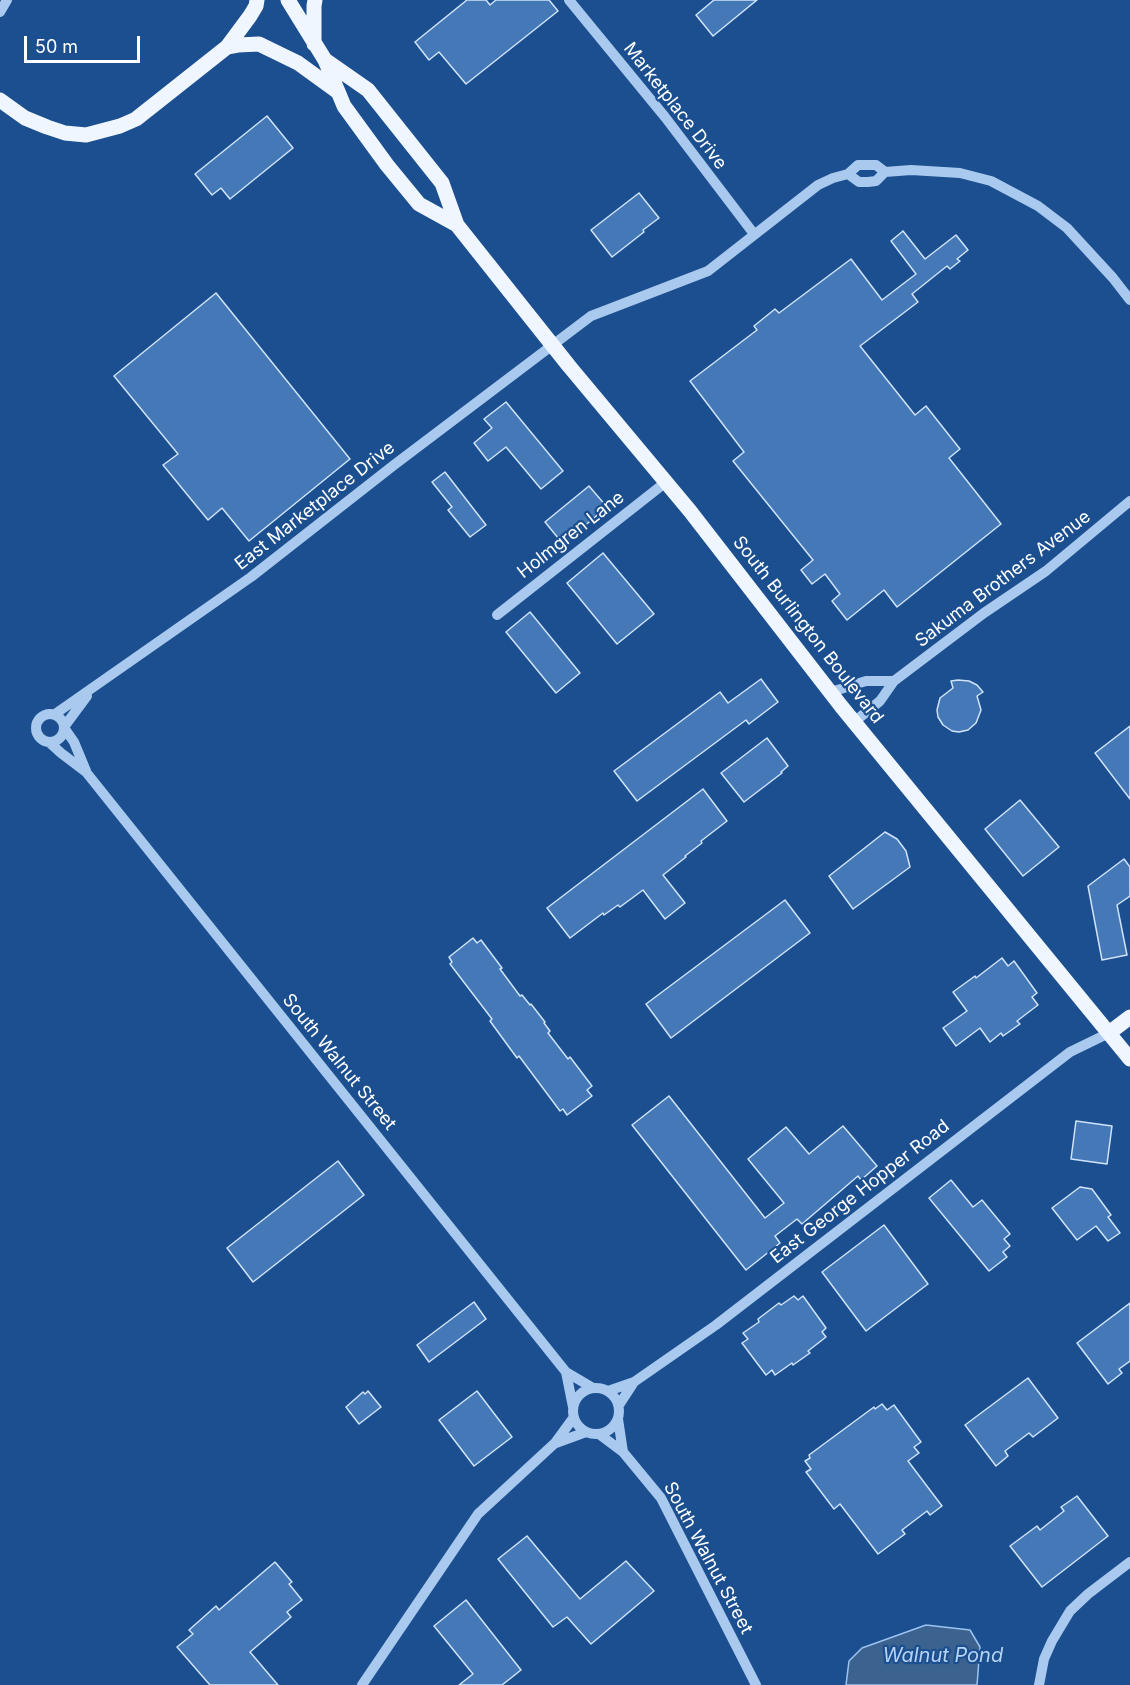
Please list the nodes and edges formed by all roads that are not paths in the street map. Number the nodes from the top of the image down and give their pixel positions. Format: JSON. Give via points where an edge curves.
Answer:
{"nodes":[{"id":1,"x":7,"y":0,"type":"edge"},
{"id":2,"x":257,"y":0,"type":"edge"},
{"id":3,"x":288,"y":0,"type":"edge"},
{"id":4,"x":315,"y":0,"type":"edge"},
{"id":5,"x":569,"y":0,"type":"edge"},
{"id":6,"x":0,"y":12,"type":"edge"},
{"id":7,"x":314,"y":44,"type":"junction"},
{"id":8,"x":228,"y":47,"type":"junction"},
{"id":9,"x":325,"y":60,"type":"junction"},
{"id":10,"x":338,"y":92,"type":"junction"},
{"id":11,"x":0,"y":100,"type":"edge"},
{"id":12,"x":885,"y":172,"type":"junction"},
{"id":13,"x":848,"y":174,"type":"junction"},
{"id":14,"x":457,"y":225,"type":"junction"},
{"id":15,"x":754,"y":234,"type":"junction"},
{"id":16,"x":1130,"y":300,"type":"edge"},
{"id":17,"x":552,"y":345,"type":"junction"},
{"id":18,"x":666,"y":482,"type":"junction"},
{"id":19,"x":1130,"y":501,"type":"edge"},
{"id":20,"x":497,"y":615,"type":"dead end"},
{"id":21,"x":894,"y":681,"type":"junction"},
{"id":22,"x":94,"y":687,"type":"junction"},
{"id":23,"x":831,"y":692,"type":"junction"},
{"id":24,"x":55,"y":714,"type":"junction"},
{"id":25,"x":854,"y":722,"type":"junction"},
{"id":26,"x":64,"y":728,"type":"junction"},
{"id":27,"x":49,"y":742,"type":"junction"},
{"id":28,"x":86,"y":772,"type":"junction"},
{"id":29,"x":1130,"y":1017,"type":"edge"},
{"id":30,"x":1109,"y":1033,"type":"junction"},
{"id":31,"x":1130,"y":1059,"type":"edge"},
{"id":32,"x":566,"y":1372,"type":"junction"},
{"id":33,"x":634,"y":1382,"type":"junction"},
{"id":34,"x":593,"y":1388,"type":"junction"},
{"id":35,"x":608,"y":1391,"type":"junction"},
{"id":36,"x":619,"y":1405,"type":"junction"},
{"id":37,"x":574,"y":1413,"type":"junction"},
{"id":38,"x":618,"y":1419,"type":"junction"},
{"id":39,"x":586,"y":1432,"type":"junction"},
{"id":40,"x":599,"y":1434,"type":"junction"},
{"id":41,"x":555,"y":1443,"type":"junction"},
{"id":42,"x":623,"y":1452,"type":"junction"},
{"id":43,"x":1130,"y":1562,"type":"edge"},
{"id":44,"x":362,"y":1685,"type":"edge"},
{"id":45,"x":756,"y":1685,"type":"edge"},
{"id":46,"x":1039,"y":1685,"type":"edge"}],
"edges":[{"from":1,"to":6,"type":"street"},
{"from":2,"to":8,"type":"main road"},
{"from":3,"to":7,"type":"main road","name":"South Burlington Boulevard"},
{"from":4,"to":7,"type":"main road"},
{"from":5,"to":15,"type":"street","name":"Marketplace Drive"},
{"from":7,"to":9,"type":"main road","name":"South Burlington Boulevard"},
{"from":8,"to":10,"type":"main road","via":[[259,44],[298,63]]},
{"from":8,"to":11,"type":"main road","via":[[136,119],[86,135],[47,127],[25,118]]},
{"from":9,"to":10,"type":"main road","name":"South Burlington Boulevard"},
{"from":9,"to":14,"type":"main road","name":"South Burlington Boulevard","via":[[368,90],[442,183]]},
{"from":10,"to":14,"type":"main road","name":"South Burlington Boulevard","via":[[344,106],[419,204]]},
{"from":12,"to":13,"type":"street","name":"East Marketplace Drive","via":[[876,165],[858,165]]},
{"from":12,"to":13,"type":"street","via":[[876,181],[868,182],[859,182]]},
{"from":12,"to":16,"type":"street","via":[[960,173],[1001,186],[1038,206],[1066,228]]},
{"from":13,"to":15,"type":"street","name":"East Marketplace Drive","via":[[818,185]]},
{"from":14,"to":17,"type":"main road","name":"South Burlington Boulevard"},
{"from":15,"to":17,"type":"street","name":"East Marketplace Drive","via":[[708,271],[591,316]]},
{"from":17,"to":18,"type":"main road","name":"South Burlington Boulevard"},
{"from":17,"to":22,"type":"street","name":"East Marketplace Drive","via":[[251,577]]},
{"from":18,"to":20,"type":"street","name":"Holmgren Lane"},
{"from":18,"to":23,"type":"main road","name":"South Burlington Boulevard"},
{"from":19,"to":21,"type":"street","name":"Sakuma Brothers Avenue","via":[[1046,571]]},
{"from":21,"to":23,"type":"street","via":[[866,681]]},
{"from":21,"to":25,"type":"street","name":"Sakuma Brothers Avenue","via":[[879,701]]},
{"from":22,"to":24,"type":"street","name":"East Marketplace Drive"},
{"from":22,"to":26,"type":"street","name":"East Marketplace Drive"},
{"from":23,"to":25,"type":"main road","name":"South Burlington Boulevard"},
{"from":24,"to":26,"type":"street","via":[[62,718]]},
{"from":24,"to":27,"type":"street","via":[[46,714],[37,721],[39,737]]},
{"from":25,"to":30,"type":"main road","name":"South Burlington Boulevard"},
{"from":26,"to":27,"type":"street","via":[[59,739]]},
{"from":26,"to":28,"type":"street","name":"South Walnut Street"},
{"from":27,"to":28,"type":"street","name":"South Walnut Street"},
{"from":28,"to":32,"type":"street","name":"South Walnut Street"},
{"from":29,"to":30,"type":"main road"},
{"from":30,"to":31,"type":"main road","name":"South Burlington Boulevard"},
{"from":30,"to":33,"type":"street","name":"East George Hopper Road","via":[[1070,1052],[716,1325]]},
{"from":32,"to":34,"type":"street","name":"South Walnut Street"},
{"from":32,"to":37,"type":"street","name":"South Walnut Street"},
{"from":33,"to":35,"type":"street","name":"East George Hopper Road"},
{"from":33,"to":36,"type":"street","name":"East George Hopper Road"},
{"from":34,"to":35,"type":"street"},
{"from":34,"to":37,"type":"street","via":[[580,1395]]},
{"from":35,"to":36,"type":"street"},
{"from":36,"to":38,"type":"street"},
{"from":37,"to":39,"type":"street"},
{"from":37,"to":41,"type":"street"},
{"from":38,"to":40,"type":"street","via":[[611,1429]]},
{"from":38,"to":42,"type":"street"},
{"from":39,"to":40,"type":"street"},
{"from":39,"to":41,"type":"street"},
{"from":40,"to":42,"type":"street","name":"South Walnut Street"},
{"from":41,"to":44,"type":"street","via":[[478,1514]]},
{"from":42,"to":45,"type":"street","name":"South Walnut Street","via":[[661,1498]]},
{"from":43,"to":46,"type":"street","via":[[1070,1611],[1044,1659]]}]}
